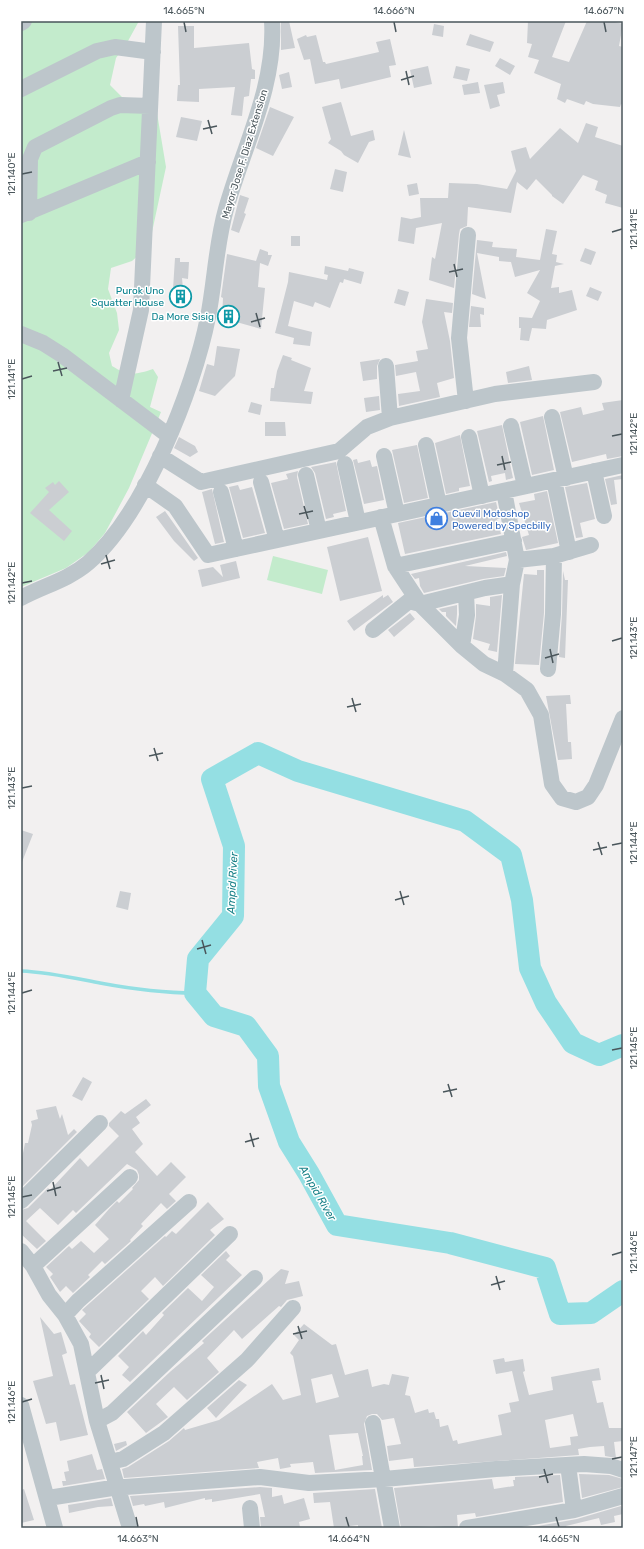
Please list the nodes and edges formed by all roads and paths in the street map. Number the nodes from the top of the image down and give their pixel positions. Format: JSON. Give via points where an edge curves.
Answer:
{"nodes":[{"id":1,"x":24,"y":21,"type":"edge"},
{"id":2,"x":154,"y":21,"type":"edge"},
{"id":3,"x":272,"y":21,"type":"edge"},
{"id":4,"x":21,"y":23,"type":"edge"},
{"id":5,"x":153,"y":52,"type":"junction"},
{"id":6,"x":21,"y":89,"type":"edge"},
{"id":7,"x":150,"y":106,"type":"junction"},
{"id":8,"x":148,"y":162,"type":"junction"},
{"id":9,"x":25,"y":214,"type":"edge"},
{"id":10,"x":468,"y":235,"type":"dead end"},
{"id":11,"x":21,"y":334,"type":"edge"},
{"id":12,"x":386,"y":366,"type":"dead end"},
{"id":13,"x":594,"y":382,"type":"dead end"},
{"id":14,"x":121,"y":400,"type":"junction"},
{"id":15,"x":466,"y":401,"type":"junction"},
{"id":16,"x":552,"y":417,"type":"dead end"},
{"id":17,"x":390,"y":418,"type":"junction"},
{"id":18,"x":511,"y":426,"type":"dead end"},
{"id":19,"x":169,"y":436,"type":"junction"},
{"id":20,"x":469,"y":438,"type":"dead end"},
{"id":21,"x":426,"y":445,"type":"dead end"},
{"id":22,"x":160,"y":456,"type":"junction"},
{"id":23,"x":384,"y":456,"type":"dead end"},
{"id":24,"x":346,"y":464,"type":"dead end"},
{"id":25,"x":623,"y":465,"type":"edge"},
{"id":26,"x":594,"y":472,"type":"junction"},
{"id":27,"x":306,"y":475,"type":"dead end"},
{"id":28,"x":560,"y":479,"type":"junction"},
{"id":29,"x":262,"y":482,"type":"dead end"},
{"id":30,"x":145,"y":485,"type":"junction"},
{"id":31,"x":526,"y":486,"type":"junction"},
{"id":32,"x":504,"y":491,"type":"junction"},
{"id":33,"x":221,"y":492,"type":"dead end"},
{"id":34,"x":482,"y":496,"type":"junction"},
{"id":35,"x":439,"y":505,"type":"junction"},
{"id":36,"x":397,"y":514,"type":"junction"},
{"id":37,"x":604,"y":516,"type":"dead end"},
{"id":38,"x":381,"y":518,"type":"junction"},
{"id":39,"x":358,"y":522,"type":"junction"},
{"id":40,"x":319,"y":531,"type":"junction"},
{"id":41,"x":277,"y":540,"type":"junction"},
{"id":42,"x":514,"y":541,"type":"junction"},
{"id":43,"x":591,"y":545,"type":"dead end"},
{"id":44,"x":236,"y":549,"type":"junction"},
{"id":45,"x":569,"y":552,"type":"junction"},
{"id":46,"x":554,"y":556,"type":"junction"},
{"id":47,"x":517,"y":560,"type":"junction"},
{"id":48,"x":395,"y":566,"type":"junction"},
{"id":49,"x":512,"y":584,"type":"junction"},
{"id":50,"x":466,"y":593,"type":"junction"},
{"id":51,"x":21,"y":598,"type":"edge"},
{"id":52,"x":420,"y":604,"type":"junction"},
{"id":53,"x":373,"y":630,"type":"dead end"},
{"id":54,"x":462,"y":646,"type":"junction"},
{"id":55,"x":548,"y":669,"type":"dead end"},
{"id":56,"x":505,"y":674,"type":"junction"},
{"id":57,"x":623,"y":718,"type":"edge"},
{"id":58,"x":100,"y":1123,"type":"dead end"},
{"id":59,"x":130,"y":1177,"type":"dead end"},
{"id":60,"x":21,"y":1201,"type":"edge"},
{"id":61,"x":189,"y":1202,"type":"dead end"},
{"id":62,"x":230,"y":1234,"type":"dead end"},
{"id":63,"x":21,"y":1251,"type":"edge"},
{"id":64,"x":33,"y":1266,"type":"junction"},
{"id":65,"x":255,"y":1278,"type":"dead end"},
{"id":66,"x":293,"y":1308,"type":"dead end"},
{"id":67,"x":65,"y":1315,"type":"junction"},
{"id":68,"x":88,"y":1371,"type":"junction"},
{"id":69,"x":21,"y":1405,"type":"edge"},
{"id":70,"x":97,"y":1421,"type":"junction"},
{"id":71,"x":373,"y":1423,"type":"dead end"},
{"id":72,"x":110,"y":1462,"type":"junction"},
{"id":73,"x":568,"y":1465,"type":"junction"},
{"id":74,"x":623,"y":1470,"type":"edge"},
{"id":75,"x":384,"y":1479,"type":"junction"},
{"id":76,"x":119,"y":1488,"type":"junction"},
{"id":77,"x":623,"y":1496,"type":"edge"},
{"id":78,"x":48,"y":1498,"type":"junction"},
{"id":79,"x":250,"y":1508,"type":"dead end"},
{"id":80,"x":574,"y":1510,"type":"junction"},
{"id":81,"x":55,"y":1528,"type":"edge"},
{"id":82,"x":130,"y":1528,"type":"edge"},
{"id":83,"x":252,"y":1528,"type":"edge"},
{"id":84,"x":392,"y":1528,"type":"edge"},
{"id":85,"x":467,"y":1528,"type":"edge"}],
"edges":[{"from":1,"to":4,"type":"street"},
{"from":2,"to":5,"type":"street"},
{"from":3,"to":19,"type":"street","name":"Mayor Jose F. Diaz Extension","via":[[270,64],[226,210],[198,363]]},
{"from":5,"to":6,"type":"street","via":[[115,47],[97,51]]},
{"from":5,"to":7,"type":"street"},
{"from":7,"to":8,"type":"street"},
{"from":7,"to":9,"type":"street","via":[[120,105],[111,108],[35,147],[30,159]]},
{"from":8,"to":9,"type":"street"},
{"from":8,"to":14,"type":"street","via":[[141,310]]},
{"from":10,"to":15,"type":"street","via":[[460,338]]},
{"from":11,"to":14,"type":"street","via":[[43,343],[62,355]]},
{"from":12,"to":17,"type":"street"},
{"from":13,"to":15,"type":"street","via":[[495,394]]},
{"from":14,"to":19,"type":"street"},
{"from":15,"to":17,"type":"street"},
{"from":16,"to":28,"type":"street"},
{"from":17,"to":22,"type":"street","via":[[367,427],[339,451],[201,482]]},
{"from":18,"to":31,"type":"street"},
{"from":19,"to":22,"type":"street","name":"Mayor Jose F. Diaz Extension"},
{"from":20,"to":34,"type":"street"},
{"from":21,"to":35,"type":"street"},
{"from":22,"to":30,"type":"street","name":"Mayor Jose F. Diaz Extension"},
{"from":23,"to":36,"type":"street"},
{"from":24,"to":39,"type":"street"},
{"from":25,"to":26,"type":"street"},
{"from":26,"to":28,"type":"street"},
{"from":26,"to":37,"type":"street"},
{"from":27,"to":40,"type":"street"},
{"from":28,"to":31,"type":"street"},
{"from":28,"to":45,"type":"street"},
{"from":29,"to":41,"type":"street"},
{"from":30,"to":44,"type":"street","via":[[175,506],[208,555]]},
{"from":30,"to":51,"type":"street","name":"Mayor Jose F. Diaz Extension","via":[[106,545],[88,563],[68,577]]},
{"from":31,"to":32,"type":"street"},
{"from":32,"to":34,"type":"street"},
{"from":32,"to":42,"type":"street"},
{"from":33,"to":44,"type":"street"},
{"from":34,"to":35,"type":"street"},
{"from":35,"to":36,"type":"street"},
{"from":36,"to":38,"type":"street"},
{"from":38,"to":39,"type":"street"},
{"from":38,"to":48,"type":"street"},
{"from":39,"to":40,"type":"street"},
{"from":40,"to":41,"type":"street"},
{"from":41,"to":44,"type":"street"},
{"from":42,"to":47,"type":"street"},
{"from":42,"to":48,"type":"street"},
{"from":43,"to":45,"type":"street"},
{"from":45,"to":46,"type":"street"},
{"from":46,"to":47,"type":"street"},
{"from":46,"to":55,"type":"street","via":[[553,614]]},
{"from":47,"to":49,"type":"street"},
{"from":48,"to":52,"type":"street"},
{"from":49,"to":50,"type":"street"},
{"from":49,"to":56,"type":"street"},
{"from":50,"to":52,"type":"street"},
{"from":50,"to":54,"type":"street","via":[[467,615]]},
{"from":52,"to":53,"type":"street","via":[[409,601]]},
{"from":52,"to":54,"type":"street"},
{"from":54,"to":56,"type":"street","via":[[484,664]]},
{"from":56,"to":57,"type":"street","via":[[527,690],[541,715],[552,784],[562,798],[576,802],[588,796],[596,785]]},
{"from":58,"to":60,"type":"street"},
{"from":59,"to":64,"type":"street"},
{"from":61,"to":67,"type":"street"},
{"from":62,"to":68,"type":"street"},
{"from":63,"to":64,"type":"street"},
{"from":64,"to":67,"type":"street","via":[[49,1295]]},
{"from":65,"to":70,"type":"street","via":[[112,1413]]},
{"from":66,"to":72,"type":"street","via":[[247,1360],[164,1433],[124,1459]]},
{"from":67,"to":68,"type":"street","via":[[81,1344]]},
{"from":68,"to":70,"type":"street"},
{"from":69,"to":78,"type":"street"},
{"from":70,"to":72,"type":"street"},
{"from":71,"to":75,"type":"street"},
{"from":72,"to":76,"type":"street"},
{"from":73,"to":74,"type":"street","via":[[611,1466]]},
{"from":73,"to":75,"type":"street"},
{"from":73,"to":80,"type":"street"},
{"from":75,"to":76,"type":"street","via":[[309,1483],[260,1477]]},
{"from":75,"to":84,"type":"street"},
{"from":76,"to":78,"type":"street"},
{"from":76,"to":82,"type":"street"},
{"from":77,"to":80,"type":"street"},
{"from":78,"to":81,"type":"street"},
{"from":79,"to":83,"type":"street"},
{"from":80,"to":85,"type":"street"}]}
